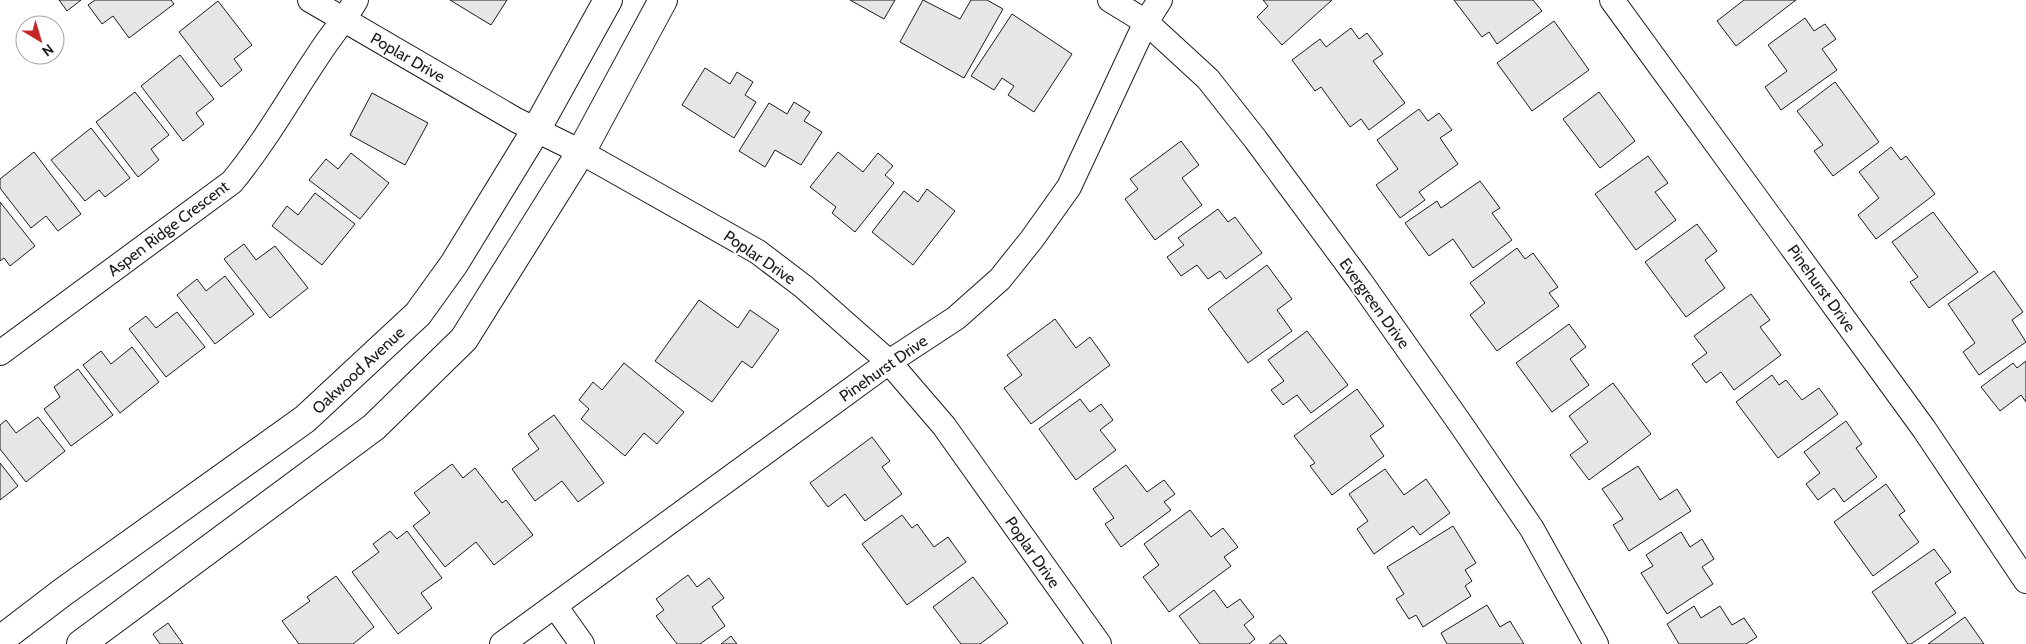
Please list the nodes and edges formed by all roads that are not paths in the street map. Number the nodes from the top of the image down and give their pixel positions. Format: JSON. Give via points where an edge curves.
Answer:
{"nodes":[{"id":1,"x":310,"y":0,"type":"edge"},
{"id":2,"x":608,"y":0,"type":"edge"},
{"id":3,"x":663,"y":0,"type":"edge"},
{"id":4,"x":1110,"y":0,"type":"edge"},
{"id":5,"x":1160,"y":0,"type":"edge"},
{"id":6,"x":1612,"y":0,"type":"edge"},
{"id":7,"x":351,"y":10,"type":"edge"},
{"id":8,"x":1146,"y":22,"type":"junction"},
{"id":9,"x":536,"y":130,"type":"junction"},
{"id":10,"x":581,"y":152,"type":"junction"},
{"id":11,"x":0,"y":353,"type":"edge"},
{"id":12,"x":889,"y":362,"type":"junction"},
{"id":13,"x":2026,"y":581,"type":"edge"},
{"id":14,"x":555,"y":606,"type":"junction"},
{"id":15,"x":0,"y":640,"type":"edge"},
{"id":16,"x":81,"y":644,"type":"edge"},
{"id":17,"x":502,"y":644,"type":"edge"},
{"id":18,"x":582,"y":644,"type":"edge"},
{"id":19,"x":1099,"y":644,"type":"edge"},
{"id":20,"x":1596,"y":644,"type":"edge"}],
"edges":[{"from":1,"to":7,"type":"street","name":"Poplar Drive"},
{"from":2,"to":9,"type":"street","name":"Oakwood Avenue"},
{"from":3,"to":10,"type":"street"},
{"from":4,"to":8,"type":"street","name":"Evergreen Drive"},
{"from":5,"to":8,"type":"street","name":"Pinehurst Drive"},
{"from":6,"to":13,"type":"street","name":"Pinehurst Drive","via":[[1924,429]]},
{"from":7,"to":9,"type":"street","name":"Poplar Drive"},
{"from":7,"to":11,"type":"street","name":"Aspen Ridge Crescent","via":[[257,151],[232,182]]},
{"from":8,"to":12,"type":"street","name":"Pinehurst Drive","via":[[1069,187],[1032,239],[1000,279],[956,318]]},
{"from":8,"to":20,"type":"street","name":"Evergreen Drive","via":[[1208,79],[1360,281],[1532,529]]},
{"from":9,"to":10,"type":"street","name":"Poplar Drive"},
{"from":9,"to":15,"type":"street","name":"Oakwood Avenue","via":[[454,264],[418,314],[305,419]]},
{"from":10,"to":12,"type":"street","name":"Poplar Drive","via":[[758,252],[804,287]]},
{"from":10,"to":16,"type":"street","via":[[464,338],[418,385],[366,432]]},
{"from":12,"to":14,"type":"street","name":"Pinehurst Drive"},
{"from":12,"to":19,"type":"street","name":"Poplar Drive","via":[[944,426]]},
{"from":14,"to":17,"type":"street","name":"Pinehurst Drive"},
{"from":14,"to":18,"type":"street"}]}
